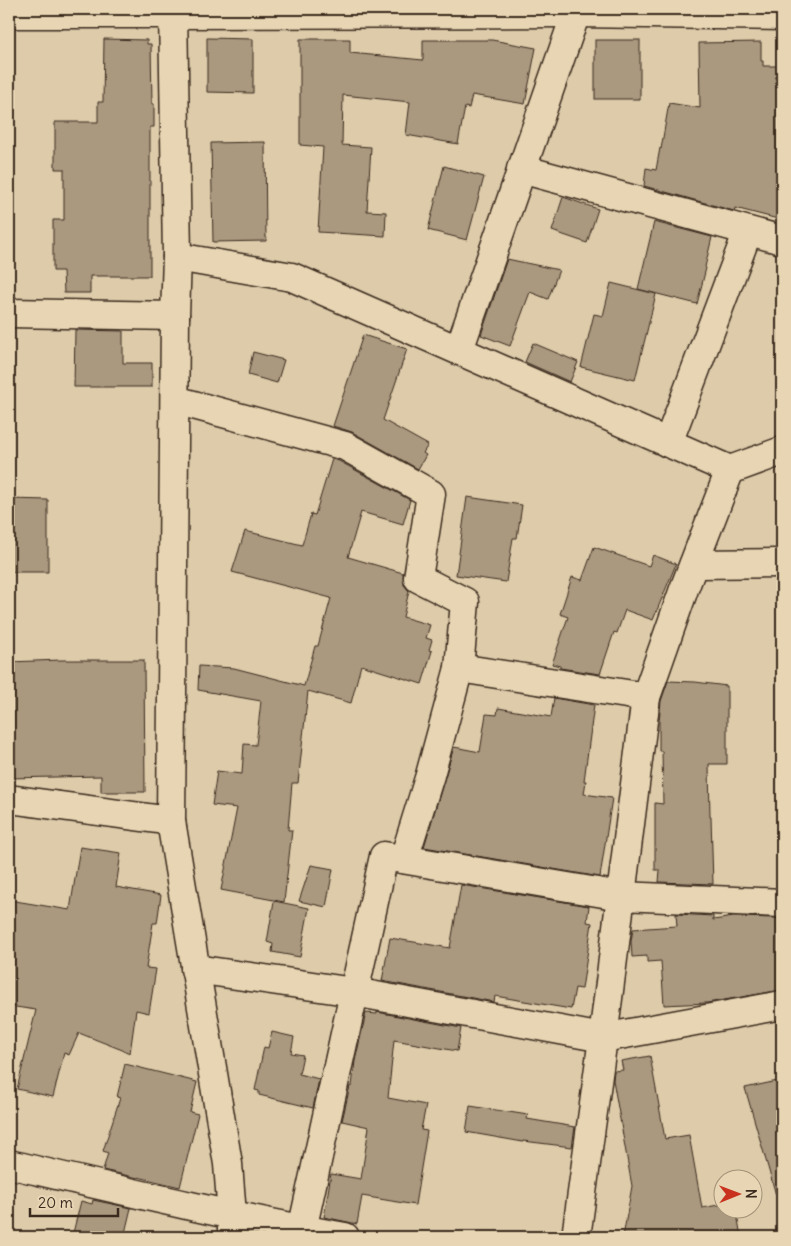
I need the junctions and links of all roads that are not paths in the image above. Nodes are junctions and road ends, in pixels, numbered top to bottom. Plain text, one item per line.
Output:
1 (173, 12) edge
2 (576, 13) junction
3 (9, 14) edge
4 (782, 16) edge
5 (521, 169) junction
6 (748, 231) junction
7 (782, 240) edge
8 (177, 257) junction
9 (9, 312) edge
10 (175, 316) junction
11 (459, 350) junction
12 (175, 400) junction
13 (668, 443) junction
14 (782, 451) edge
15 (730, 470) junction
16 (782, 563) edge
17 (694, 564) junction
18 (460, 668) junction
19 (646, 697) junction
20 (9, 799) edge
21 (171, 821) junction
22 (404, 859) junction
23 (621, 896) junction
24 (782, 903) edge
25 (196, 970) junction
26 (354, 992) junction
27 (782, 1004) edge
28 (603, 1038) junction
29 (9, 1164) edge
30 (232, 1226) edge
31 (302, 1230) junction
32 (345, 1237) edge
33 (576, 1237) edge

1 - 2 street
1 - 3 street
1 - 8 street
2 - 4 street
2 - 5 street
5 - 6 street
5 - 11 street
6 - 7 street
6 - 13 street
8 - 10 street
8 - 11 street
9 - 10 street
10 - 12 street
11 - 13 street
12 - 18 street
12 - 21 street
13 - 15 street
14 - 15 street
15 - 17 street
16 - 17 street
17 - 19 street
18 - 19 street
18 - 22 street
19 - 23 street
20 - 21 street
21 - 25 street
22 - 23 street
22 - 26 street
23 - 24 street
23 - 28 street
25 - 26 street
25 - 30 street
26 - 28 street
26 - 31 street
27 - 28 street
28 - 33 street
29 - 30 street
30 - 31 street
31 - 32 street

